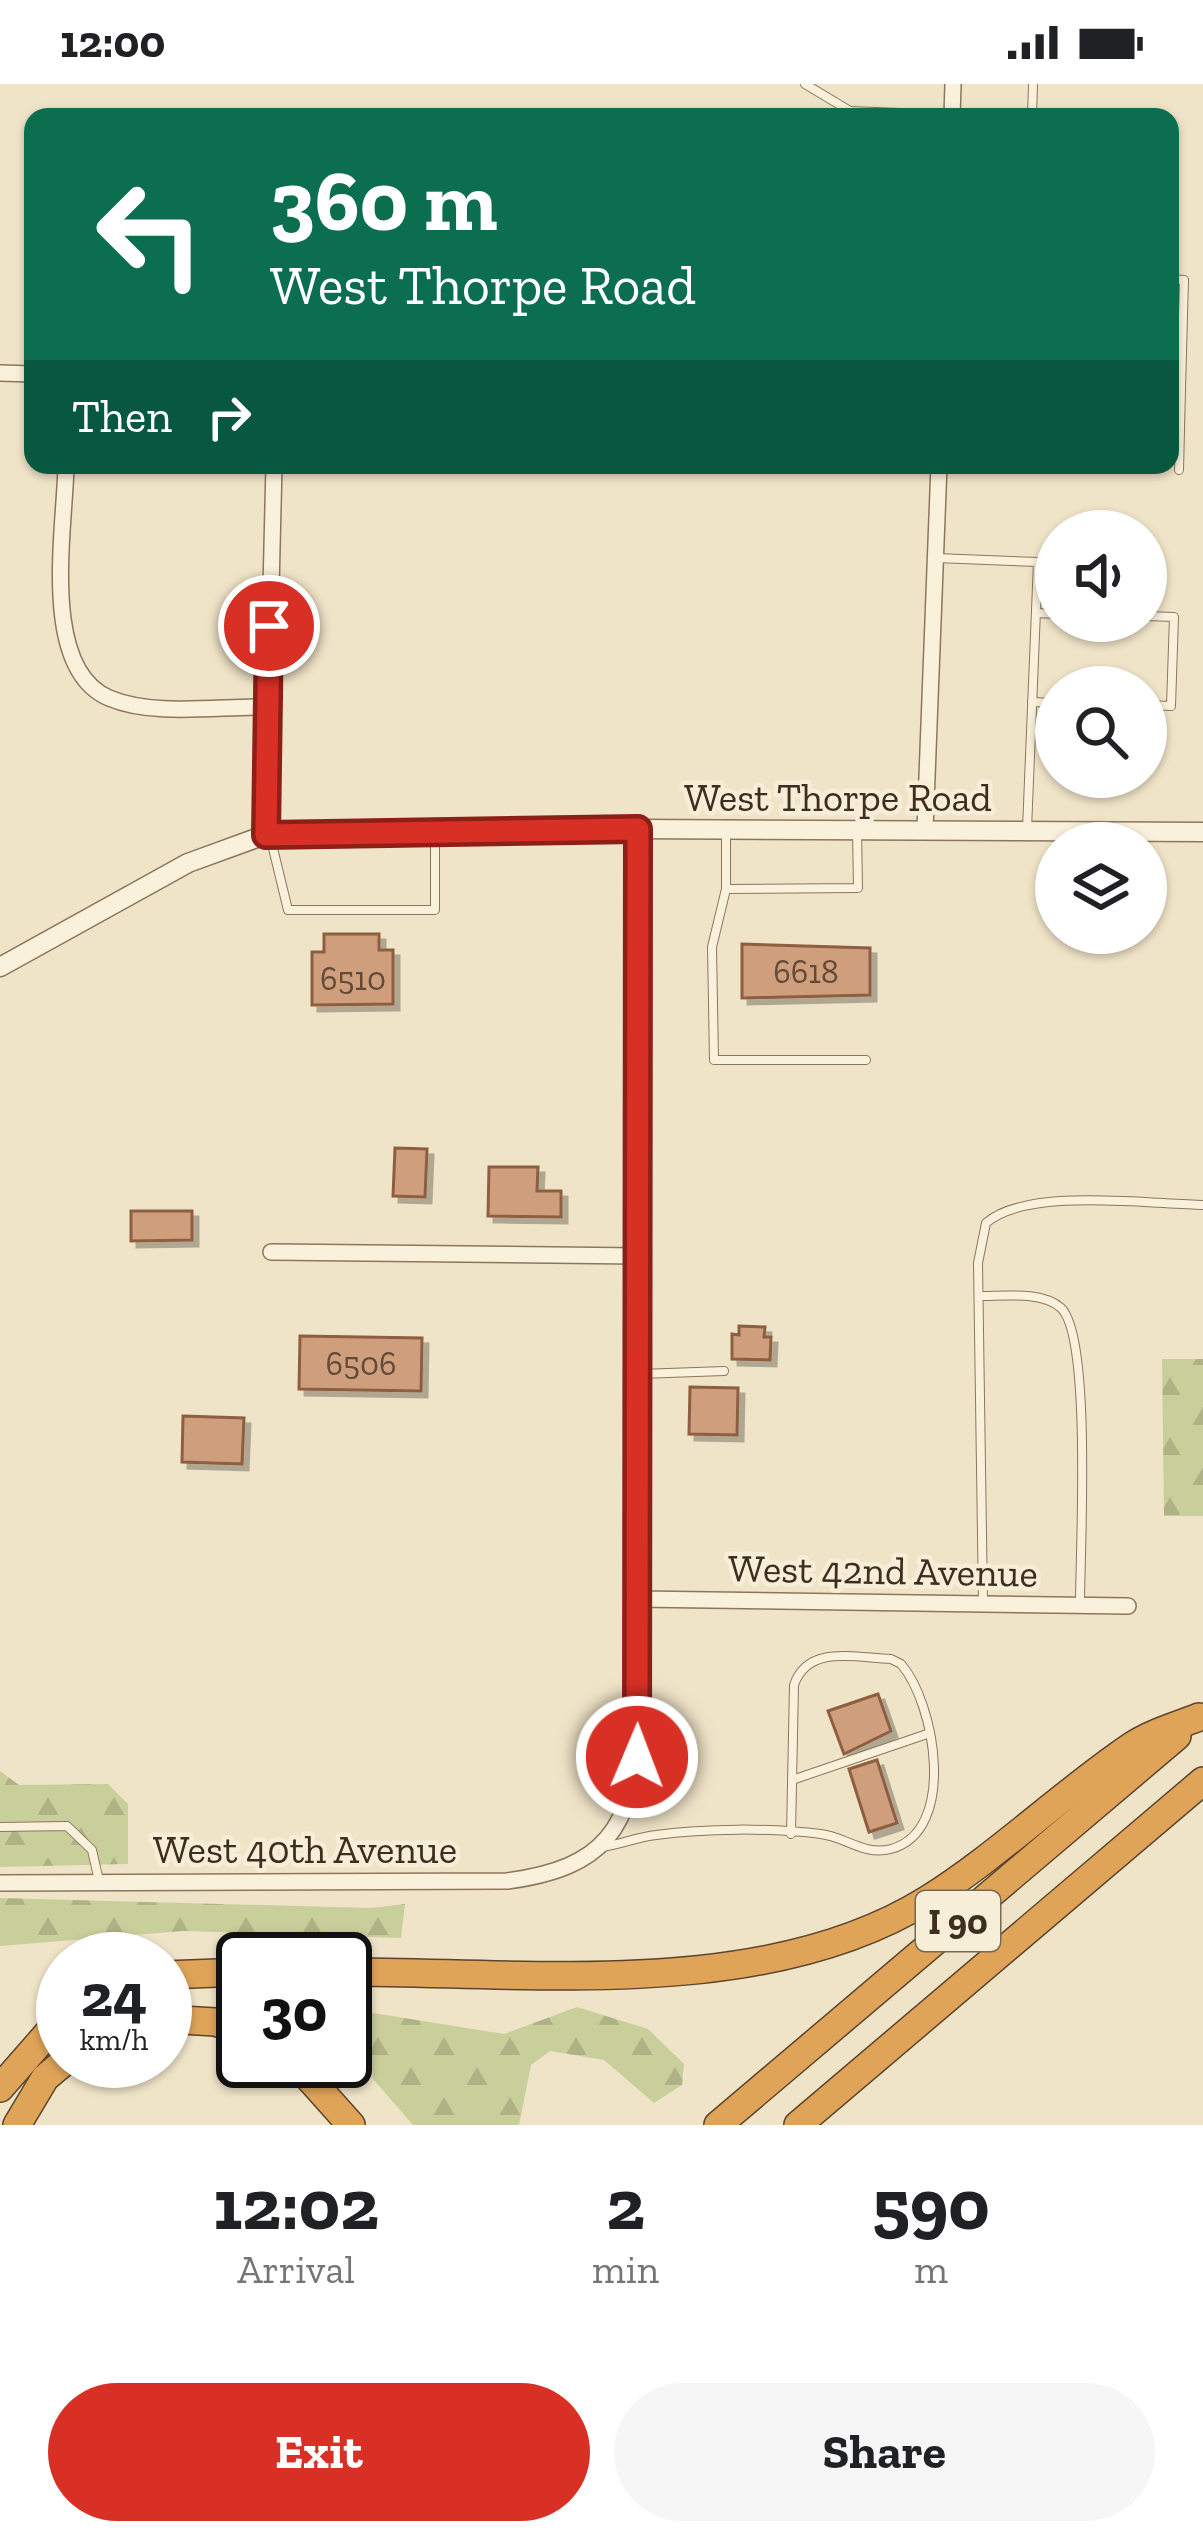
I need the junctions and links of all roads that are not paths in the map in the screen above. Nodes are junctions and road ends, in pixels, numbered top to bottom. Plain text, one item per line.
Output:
1 (805, 84) edge
2 (845, 108) edge
3 (1179, 280) edge
4 (1179, 339) edge
5 (66, 474) edge
6 (274, 474) edge
7 (939, 474) edge
8 (935, 558) junction
9 (1035, 562) edge
10 (1167, 617) edge
11 (1035, 642) edge
12 (1033, 702) joint
13 (1167, 706) edge
14 (267, 707) junction
15 (638, 829) junction
16 (726, 829) junction
17 (857, 829) junction
18 (925, 829) junction
19 (435, 830) junction
20 (1027, 830) junction
21 (1203, 832) edge
22 (268, 835) junction
23 (726, 889) junction
24 (0, 967) edge
25 (866, 1060) dead end
26 (1203, 1205) edge
27 (271, 1252) dead end
28 (639, 1256) junction
29 (980, 1297) junction
30 (724, 1371) dead end
31 (638, 1374) junction
32 (638, 1600) junction
33 (983, 1604) junction
34 (1080, 1605) junction
35 (1128, 1606) dead end
36 (1201, 1715) edge
37 (931, 1733) junction
38 (792, 1780) junction
39 (1203, 1780) edge
40 (0, 1827) edge
41 (791, 1834) junction
42 (602, 1847) junction
43 (99, 1882) junction
44 (0, 1883) edge
45 (372, 1972) edge
46 (36, 2047) edge
47 (0, 2088) edge
48 (39, 2088) edge
49 (318, 2088) edge
50 (801, 2123) edge
51 (17, 2125) edge
52 (351, 2125) edge
53 (718, 2125) edge

1 - 2 lane
3 - 4 lane
5 - 14 street
6 - 14 street
7 - 8 street
8 - 9 lane
8 - 18 street
10 - 13 lane
11 - 12 lane
12 - 20 lane
14 - 22 street
15 - 16 street, West Thorpe Road
15 - 19 street, West Thorpe Road
15 - 28 street
16 - 17 street, West Thorpe Road
16 - 23 lane
17 - 18 street, West Thorpe Road
17 - 23 lane
18 - 20 street, West Thorpe Road
19 - 22 street, West Thorpe Road
19 - 22 lane
20 - 21 street, West Thorpe Road
22 - 24 street, West Thorpe Road
23 - 25 lane
26 - 29 lane
27 - 28 street
28 - 31 street
29 - 33 lane
29 - 34 lane
30 - 31 lane
31 - 32 street
32 - 33 street, West 42nd Avenue
32 - 42 street
33 - 34 street, West 42nd Avenue
34 - 35 street, West 42nd Avenue
36 - 45 highway
36 - 53 highway, I 90
37 - 38 lane
37 - 38 lane
37 - 41 lane
38 - 41 lane
39 - 50 highway, I 90
40 - 43 lane
41 - 42 lane
42 - 43 street, West 40th Avenue
43 - 44 street, West 40th Avenue
46 - 47 highway
48 - 51 highway
49 - 52 highway

